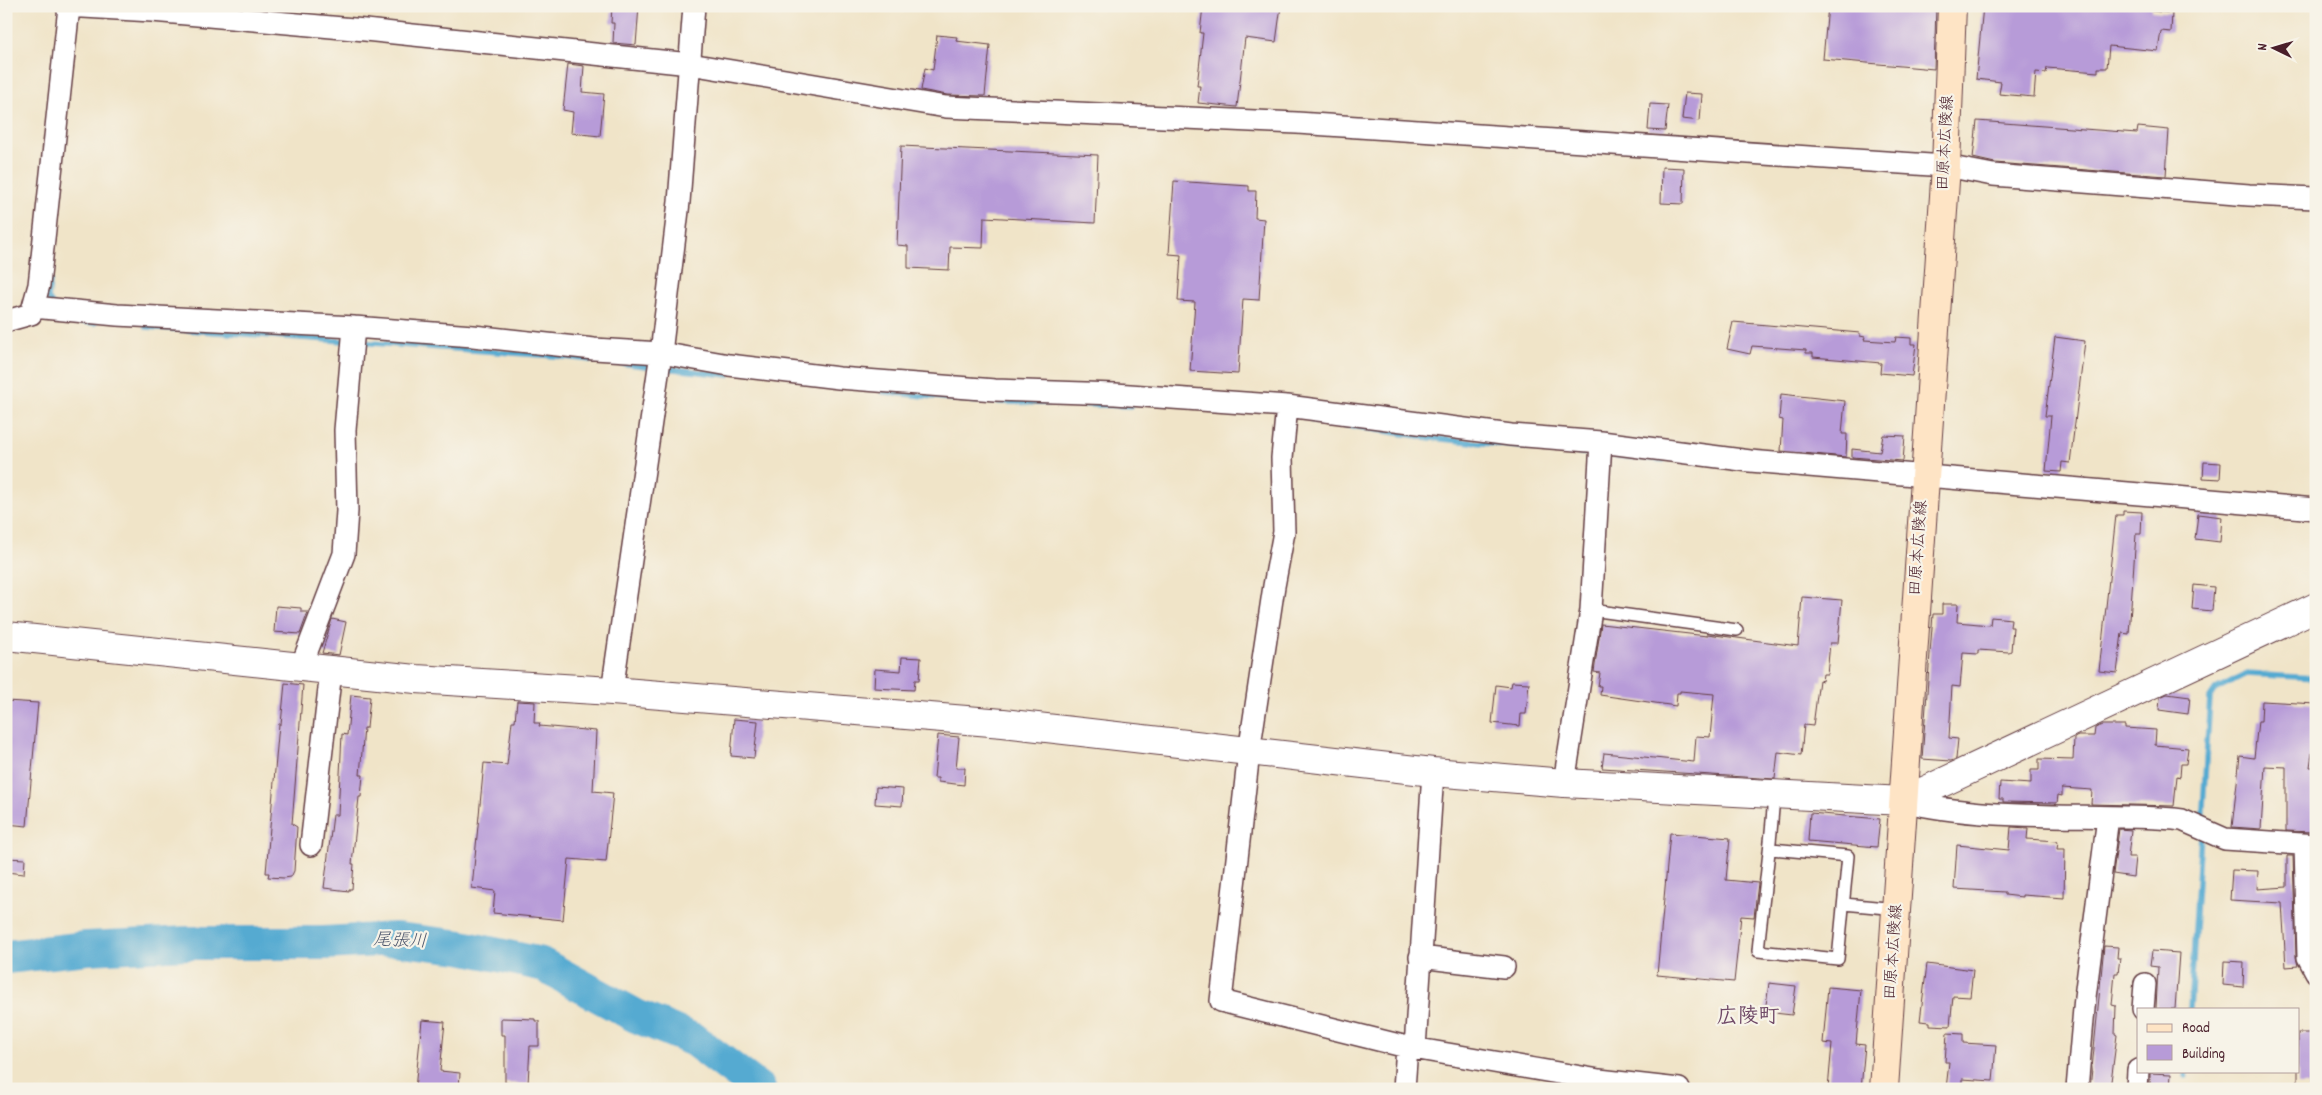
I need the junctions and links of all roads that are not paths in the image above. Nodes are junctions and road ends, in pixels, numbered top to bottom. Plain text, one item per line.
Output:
1 (694, 6) edge
2 (1952, 6) edge
3 (73, 7) edge
4 (690, 64) junction
5 (1946, 166) junction
6 (2316, 198) edge
7 (33, 307) junction
8 (6, 321) edge
9 (354, 327) junction
10 (660, 354) junction
11 (1286, 415) junction
12 (1600, 451) junction
13 (1924, 476) junction
14 (2316, 509) edge
15 (2316, 607) edge
16 (1591, 610) junction
17 (1737, 630) dead end
18 (6, 636) edge
19 (301, 667) junction
20 (331, 671) junction
21 (612, 690) junction
22 (1249, 752) junction
23 (1433, 772) junction
24 (1564, 783) junction
25 (1774, 794) junction
26 (1903, 801) junction
27 (2108, 817) junction
28 (312, 845) dead end
29 (2310, 845) edge
30 (1771, 849) junction
31 (1844, 904) junction
32 (1897, 909) junction
33 (1420, 957) junction
34 (1504, 967) dead end
35 (2316, 972) edge
36 (2145, 984) dead end
37 (2143, 1008) edge
38 (1411, 1047) junction
39 (2138, 1072) edge
40 (1404, 1089) edge
41 (1679, 1089) edge
42 (1884, 1089) edge
43 (2077, 1089) edge
44 (2137, 1089) edge

1 - 4 street
2 - 5 main road, 田原本広陵線
3 - 4 street
3 - 7 street
4 - 5 street
4 - 10 street
5 - 6 street
5 - 13 main road, 田原本広陵線
7 - 8 street
7 - 9 street
9 - 10 street
9 - 19 street
10 - 11 street
10 - 21 street
11 - 12 street
11 - 22 street
12 - 13 street
12 - 16 street
13 - 14 street
13 - 26 main road, 田原本広陵線
15 - 26 street
16 - 17 lane
16 - 24 street
18 - 19 street
19 - 20 street
20 - 21 street
20 - 28 street
21 - 22 street
22 - 23 street
22 - 38 street
23 - 24 street
23 - 33 street
24 - 25 street
25 - 26 street
25 - 30 lane
26 - 27 street
26 - 32 main road, 田原本広陵線
27 - 29 street
27 - 43 street
29 - 35 street
30 - 31 lane
30 - 31 lane
31 - 32 lane
32 - 42 main road, 田原本広陵線
33 - 34 street
33 - 38 street
36 - 37 street
38 - 40 street
38 - 41 street
39 - 44 street

